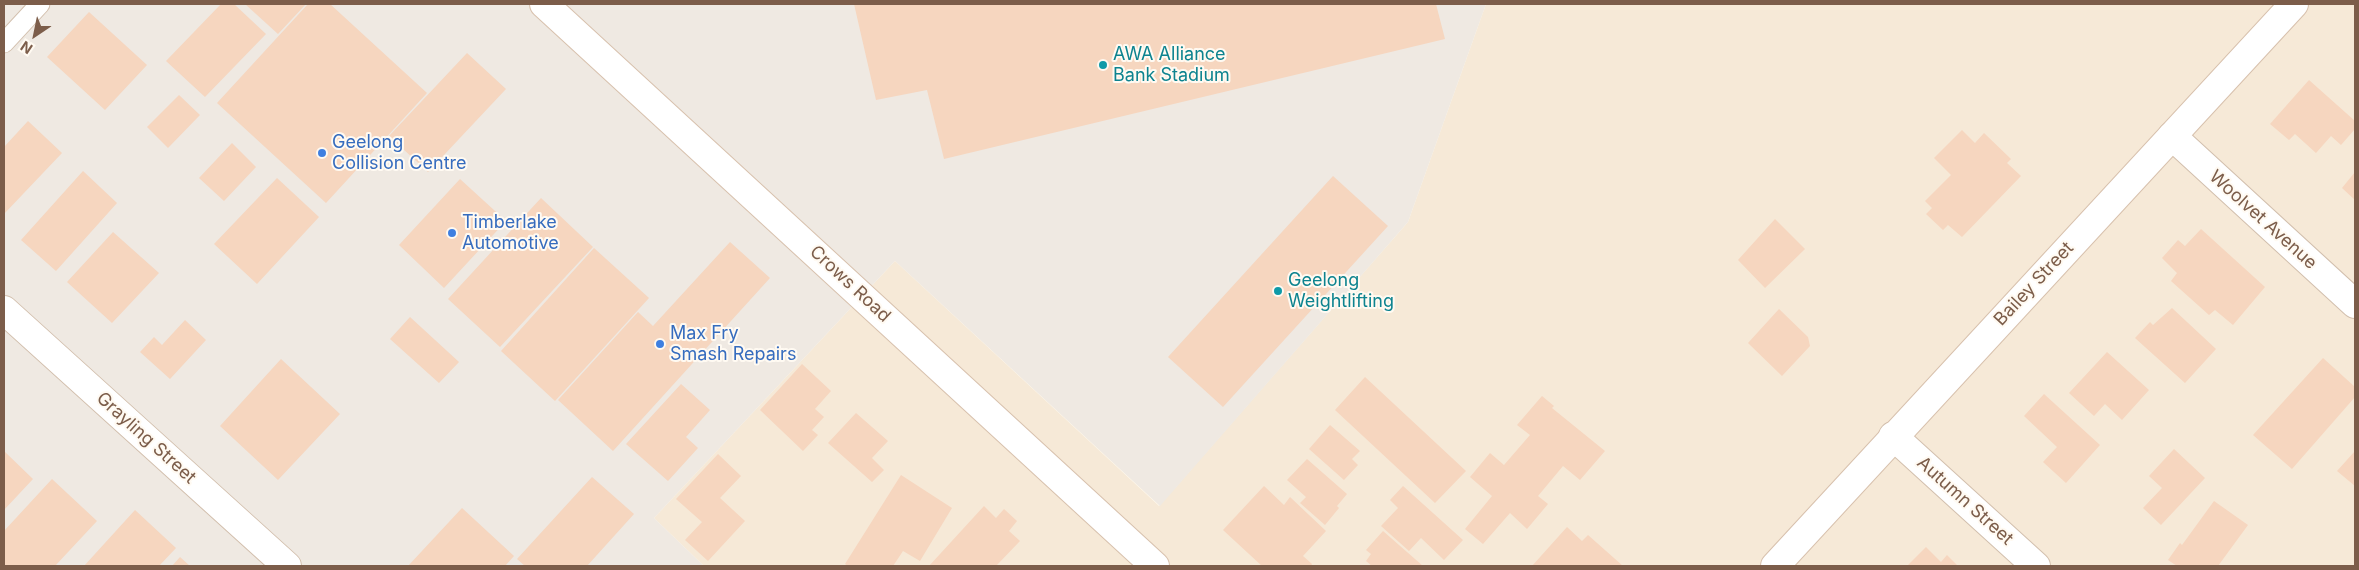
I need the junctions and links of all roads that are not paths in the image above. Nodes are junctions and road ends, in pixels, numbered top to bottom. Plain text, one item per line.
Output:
1 (40, 4) edge
2 (544, 4) edge
3 (2294, 4) edge
4 (4, 43) edge
5 (2172, 136) junction
6 (2355, 304) edge
7 (4, 310) edge
8 (1893, 436) junction
9 (287, 566) edge
10 (1155, 566) edge
11 (1775, 566) edge
12 (2036, 566) edge

1 - 4 lane
2 - 10 street, Crows Road
3 - 5 street, Bailey Street
5 - 6 street, Woolvet Avenue
5 - 8 street, Bailey Street
7 - 9 street, Grayling Street
8 - 11 street, Bailey Street
8 - 12 street, Autumn Street

